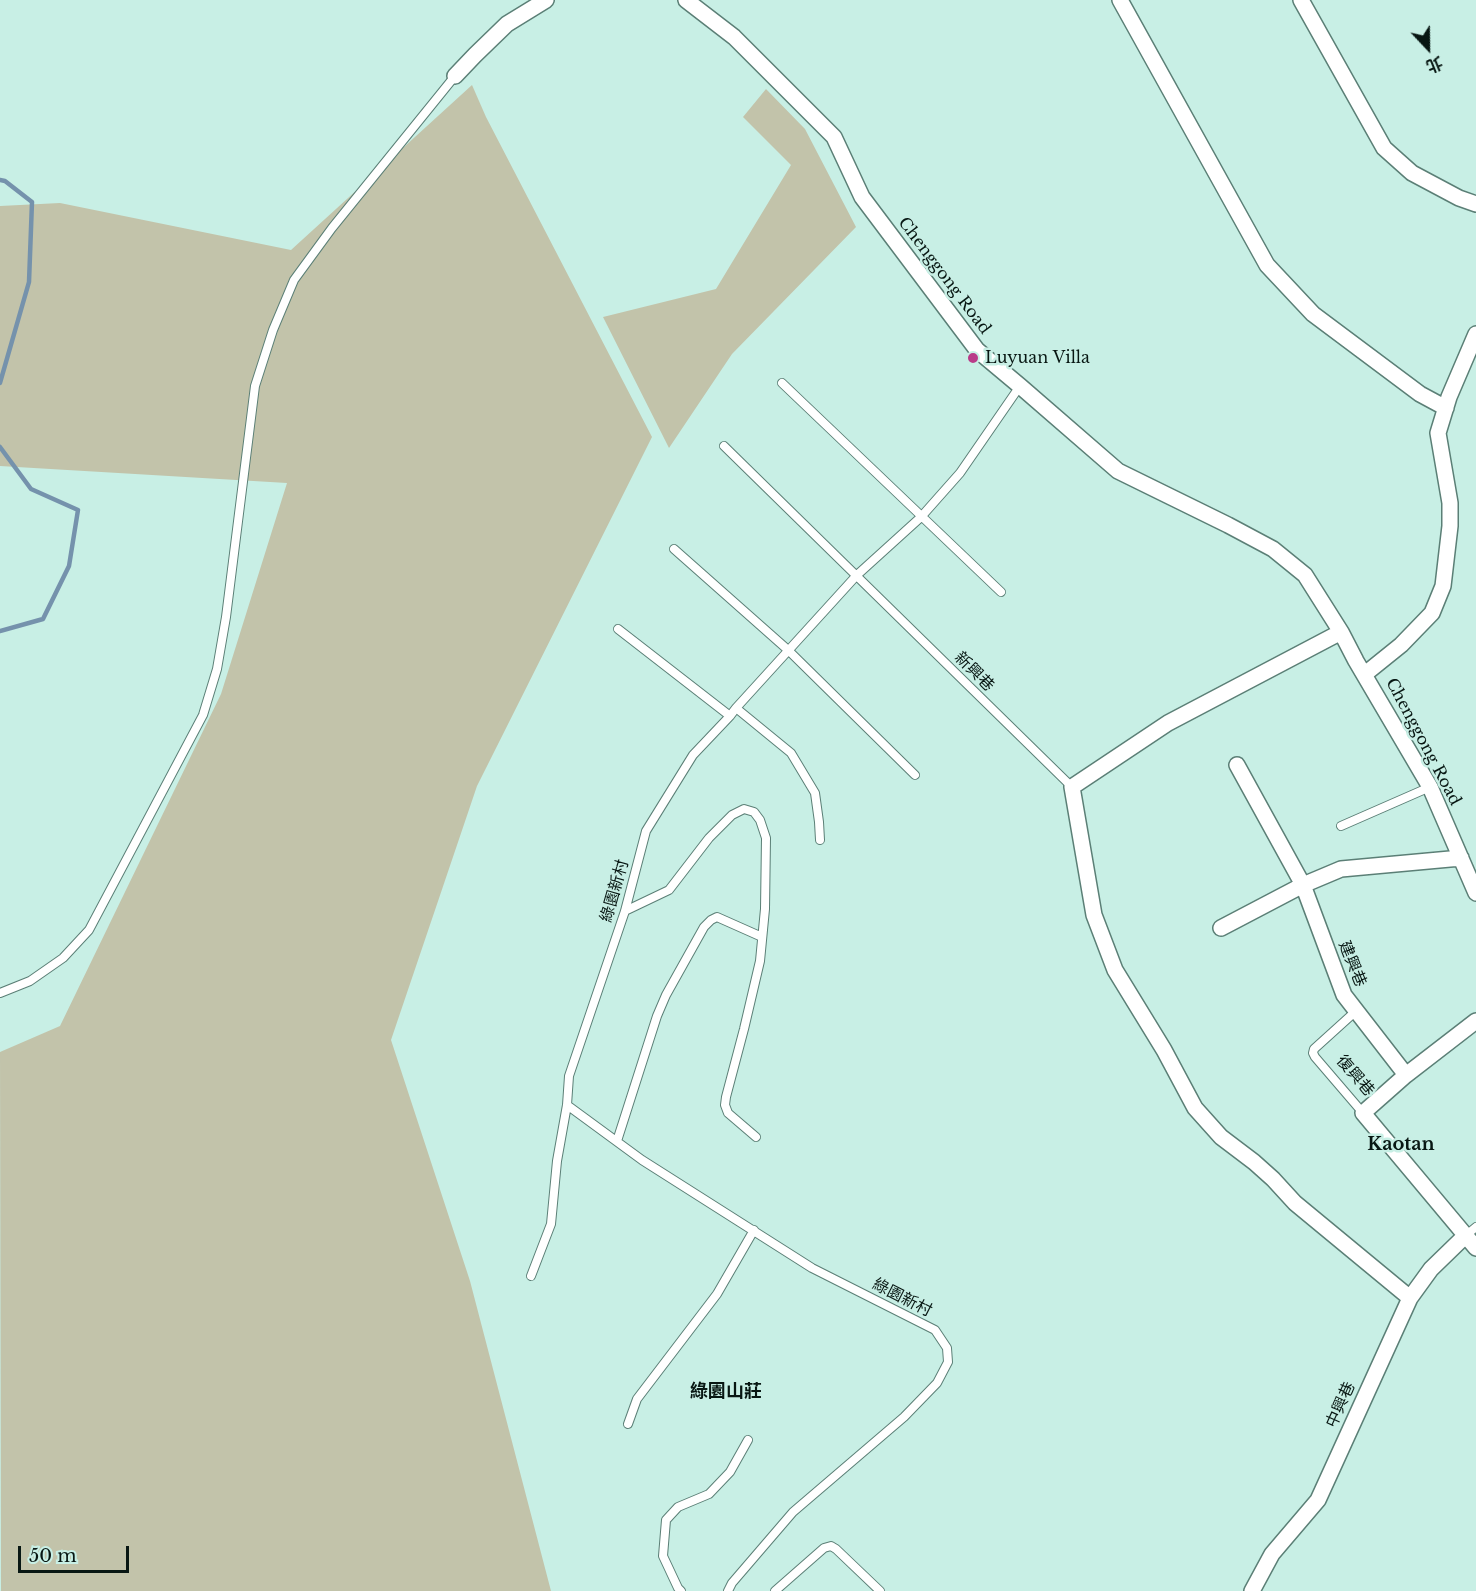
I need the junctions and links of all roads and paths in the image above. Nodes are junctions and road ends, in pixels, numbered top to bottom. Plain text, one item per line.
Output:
1 (546, 0) edge
2 (686, 0) edge
3 (1120, 0) edge
4 (1301, 0) edge
5 (456, 76) joint
6 (1476, 204) edge
7 (1476, 334) edge
8 (783, 383) dead end
9 (1020, 386) junction
10 (1446, 408) junction
11 (724, 446) dead end
12 (921, 517) junction
13 (674, 549) dead end
14 (856, 575) junction
15 (1001, 592) dead end
16 (618, 629) dead end
17 (1341, 632) junction
18 (788, 650) junction
19 (1365, 674) junction
20 (736, 708) junction
21 (730, 716) junction
22 (1237, 765) dead end
23 (915, 775) dead end
24 (1430, 787) junction
25 (1072, 788) junction
26 (1341, 826) dead end
27 (820, 840) dead end
28 (1461, 858) junction
29 (1303, 885) junction
30 (1476, 893) edge
31 (625, 911) junction
32 (1221, 928) dead end
33 (762, 937) junction
34 (0, 993) edge
35 (1356, 1011) junction
36 (1476, 1021) edge
37 (1406, 1075) junction
38 (567, 1105) junction
39 (1363, 1113) junction
40 (756, 1137) dead end
41 (617, 1141) junction
42 (754, 1230) junction
43 (1470, 1231) edge
44 (1476, 1248) edge
45 (531, 1276) dead end
46 (1410, 1298) junction
47 (628, 1424) dead end
48 (748, 1440) dead end
49 (681, 1591) edge
50 (728, 1591) edge
51 (775, 1591) edge
52 (880, 1591) edge
53 (1252, 1591) edge

1 - 5 street
2 - 9 street, Chenggong Road
3 - 10 street
4 - 6 street
5 - 34 lane
7 - 10 street, Chenggong Road
8 - 12 lane
9 - 12 lane
9 - 17 street, Chenggong Road
10 - 19 street, Chenggong Road
11 - 14 lane, 新興巷
12 - 14 lane
12 - 15 lane
13 - 18 lane
14 - 18 lane
14 - 25 lane, 新興巷
16 - 21 lane
17 - 19 street, Chenggong Road
17 - 25 street
18 - 20 lane, 綠園新村
18 - 23 lane
19 - 24 street, Chenggong Road
20 - 21 lane, 綠園新村
20 - 27 lane
21 - 31 lane, 綠園新村
22 - 29 street, 建興巷
24 - 26 lane
24 - 28 street, Chenggong Road
25 - 46 street
28 - 29 street
28 - 30 street, Chenggong Road
29 - 32 street
29 - 35 street, 建興巷
31 - 33 lane
31 - 38 lane, 綠園新村
33 - 40 lane
33 - 41 lane
35 - 37 street, 建興巷
35 - 39 lane, 復興巷
36 - 37 street, 復興巷
37 - 39 street, 復興巷
38 - 41 lane, 綠園新村
38 - 45 lane, 綠園新村
39 - 43 street
41 - 42 lane, 綠園新村
42 - 47 lane
42 - 50 lane, 綠園新村
43 - 44 street
43 - 46 street, 中興巷
46 - 53 street, 中興巷
48 - 49 lane
51 - 52 lane

